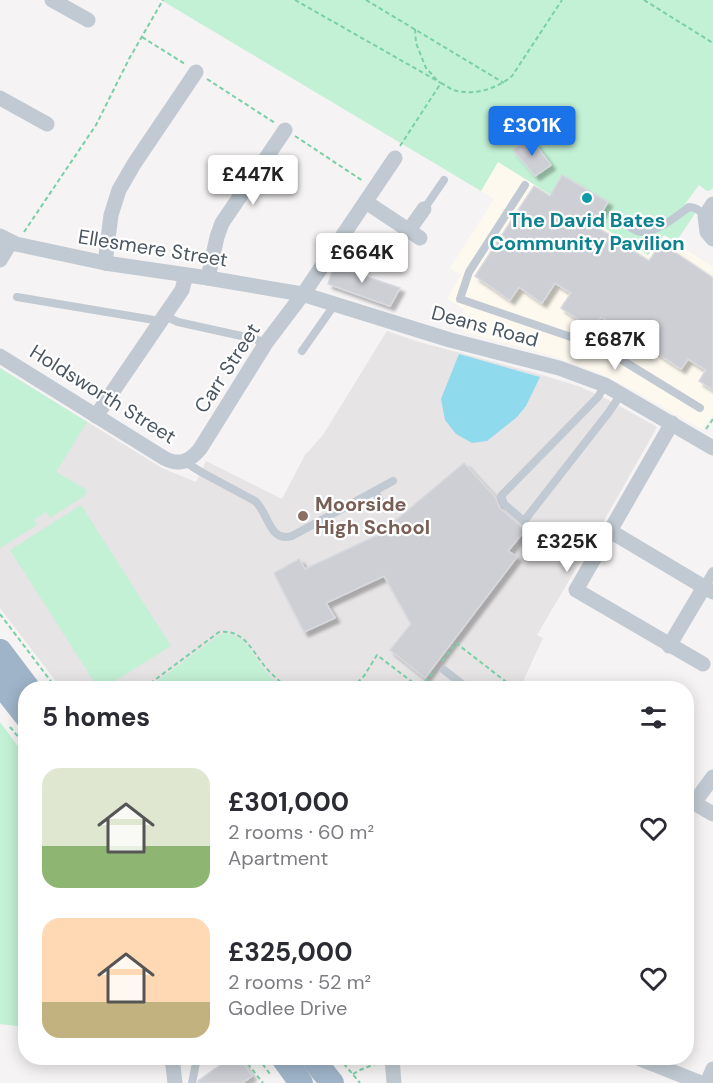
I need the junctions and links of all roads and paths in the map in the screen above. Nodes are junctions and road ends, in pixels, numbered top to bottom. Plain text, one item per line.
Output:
1 (52, 0) edge
2 (163, 0) edge
3 (295, 0) edge
4 (366, 0) edge
5 (562, 0) edge
6 (644, 0) edge
7 (88, 20) dead end
8 (415, 29) junction
9 (142, 37) junction
10 (713, 42) edge
11 (196, 72) junction
12 (441, 83) junction
13 (504, 83) junction
14 (0, 99) edge
15 (47, 124) dead end
16 (285, 130) junction
17 (395, 158) joint
18 (444, 180) dead end
19 (525, 185) dead end
20 (370, 195) junction
21 (424, 208) joint
22 (709, 210) edge
23 (623, 223) dead end
24 (713, 239) edge
25 (9, 241) edge
26 (0, 260) edge
27 (105, 263) junction
28 (186, 275) junction
29 (208, 278) junction
30 (309, 296) junction
31 (17, 297) dead end
32 (335, 304) junction
33 (163, 319) junction
34 (266, 343) junction
35 (302, 351) dead end
36 (0, 356) edge
37 (599, 383) junction
38 (621, 394) junction
39 (700, 408) dead end
40 (96, 416) junction
41 (672, 423) junction
42 (713, 448) edge
43 (185, 462) junction
44 (393, 481) dead end
45 (375, 491) junction
46 (384, 508) dead end
47 (610, 531) junction
48 (713, 572) edge
49 (709, 589) edge
50 (0, 615) edge
51 (669, 646) junction
52 (0, 651) edge
53 (703, 664) dead end
54 (443, 665) joint
55 (434, 670) dead end
56 (23, 681) edge
57 (51, 681) edge
58 (153, 681) edge
59 (280, 681) edge
60 (359, 681) edge
61 (411, 681) edge
62 (425, 681) edge
63 (460, 681) edge
64 (505, 681) edge
65 (0, 683) edge
66 (16, 719) edge
67 (713, 777) edge
68 (694, 798) edge
69 (694, 803) edge
70 (713, 814) edge
71 (173, 1065) edge
72 (195, 1065) edge
73 (248, 1065) edge
74 (322, 1065) edge
75 (370, 1065) edge
76 (393, 1065) edge
77 (656, 1065) edge
78 (277, 1066) edge
79 (713, 1069) edge
80 (342, 1079) edge
81 (175, 1083) edge
82 (192, 1083) edge
83 (262, 1083) edge
84 (302, 1083) edge
85 (360, 1083) edge
86 (394, 1083) edge
87 (701, 1083) edge
88 (707, 1083) edge

1 - 7 street
2 - 9 path
3 - 12 path
4 - 8 path
5 - 13 path
6 - 10 path
8 - 12 path
8 - 13 path
9 - 11 path
9 - 25 path
11 - 16 path
11 - 27 street
12 - 13 path
12 - 17 path
14 - 15 street
16 - 20 path
16 - 29 street
17 - 20 street, Carr Street
18 - 21 lane
19 - 39 lane
20 - 21 street
20 - 30 street, Carr Street
22 - 23 lane
22 - 24 street
25 - 26 street
25 - 27 street, Ellesmere Street
27 - 28 street, Ellesmere Street
28 - 29 street, Ellesmere Street
28 - 33 street
29 - 30 street, Ellesmere Street
30 - 32 street, Deans Road
30 - 34 street, Carr Street
31 - 33 lane
32 - 35 lane
32 - 37 street, Deans Road
33 - 34 lane
33 - 40 street
34 - 43 street, Carr Street
36 - 40 street, Holdsworth Street
37 - 38 street, Deans Road
37 - 38 lane
38 - 41 street, Deans Road
40 - 43 street, Holdsworth Street
41 - 42 street, Deans Road
41 - 47 street
43 - 45 lane
44 - 45 lane
45 - 46 lane
47 - 49 street
47 - 51 street
48 - 49 street
49 - 51 street
50 - 57 path
51 - 53 street
52 - 56 highway
54 - 63 lane
54 - 64 path
55 - 62 path
58 - 59 path
60 - 61 path
65 - 66 highway
67 - 68 street
69 - 70 street
71 - 81 street
72 - 82 lane
73 - 83 path
74 - 80 highway
75 - 80 path
76 - 86 street
77 - 87 street
78 - 84 highway
79 - 88 street
80 - 85 path

